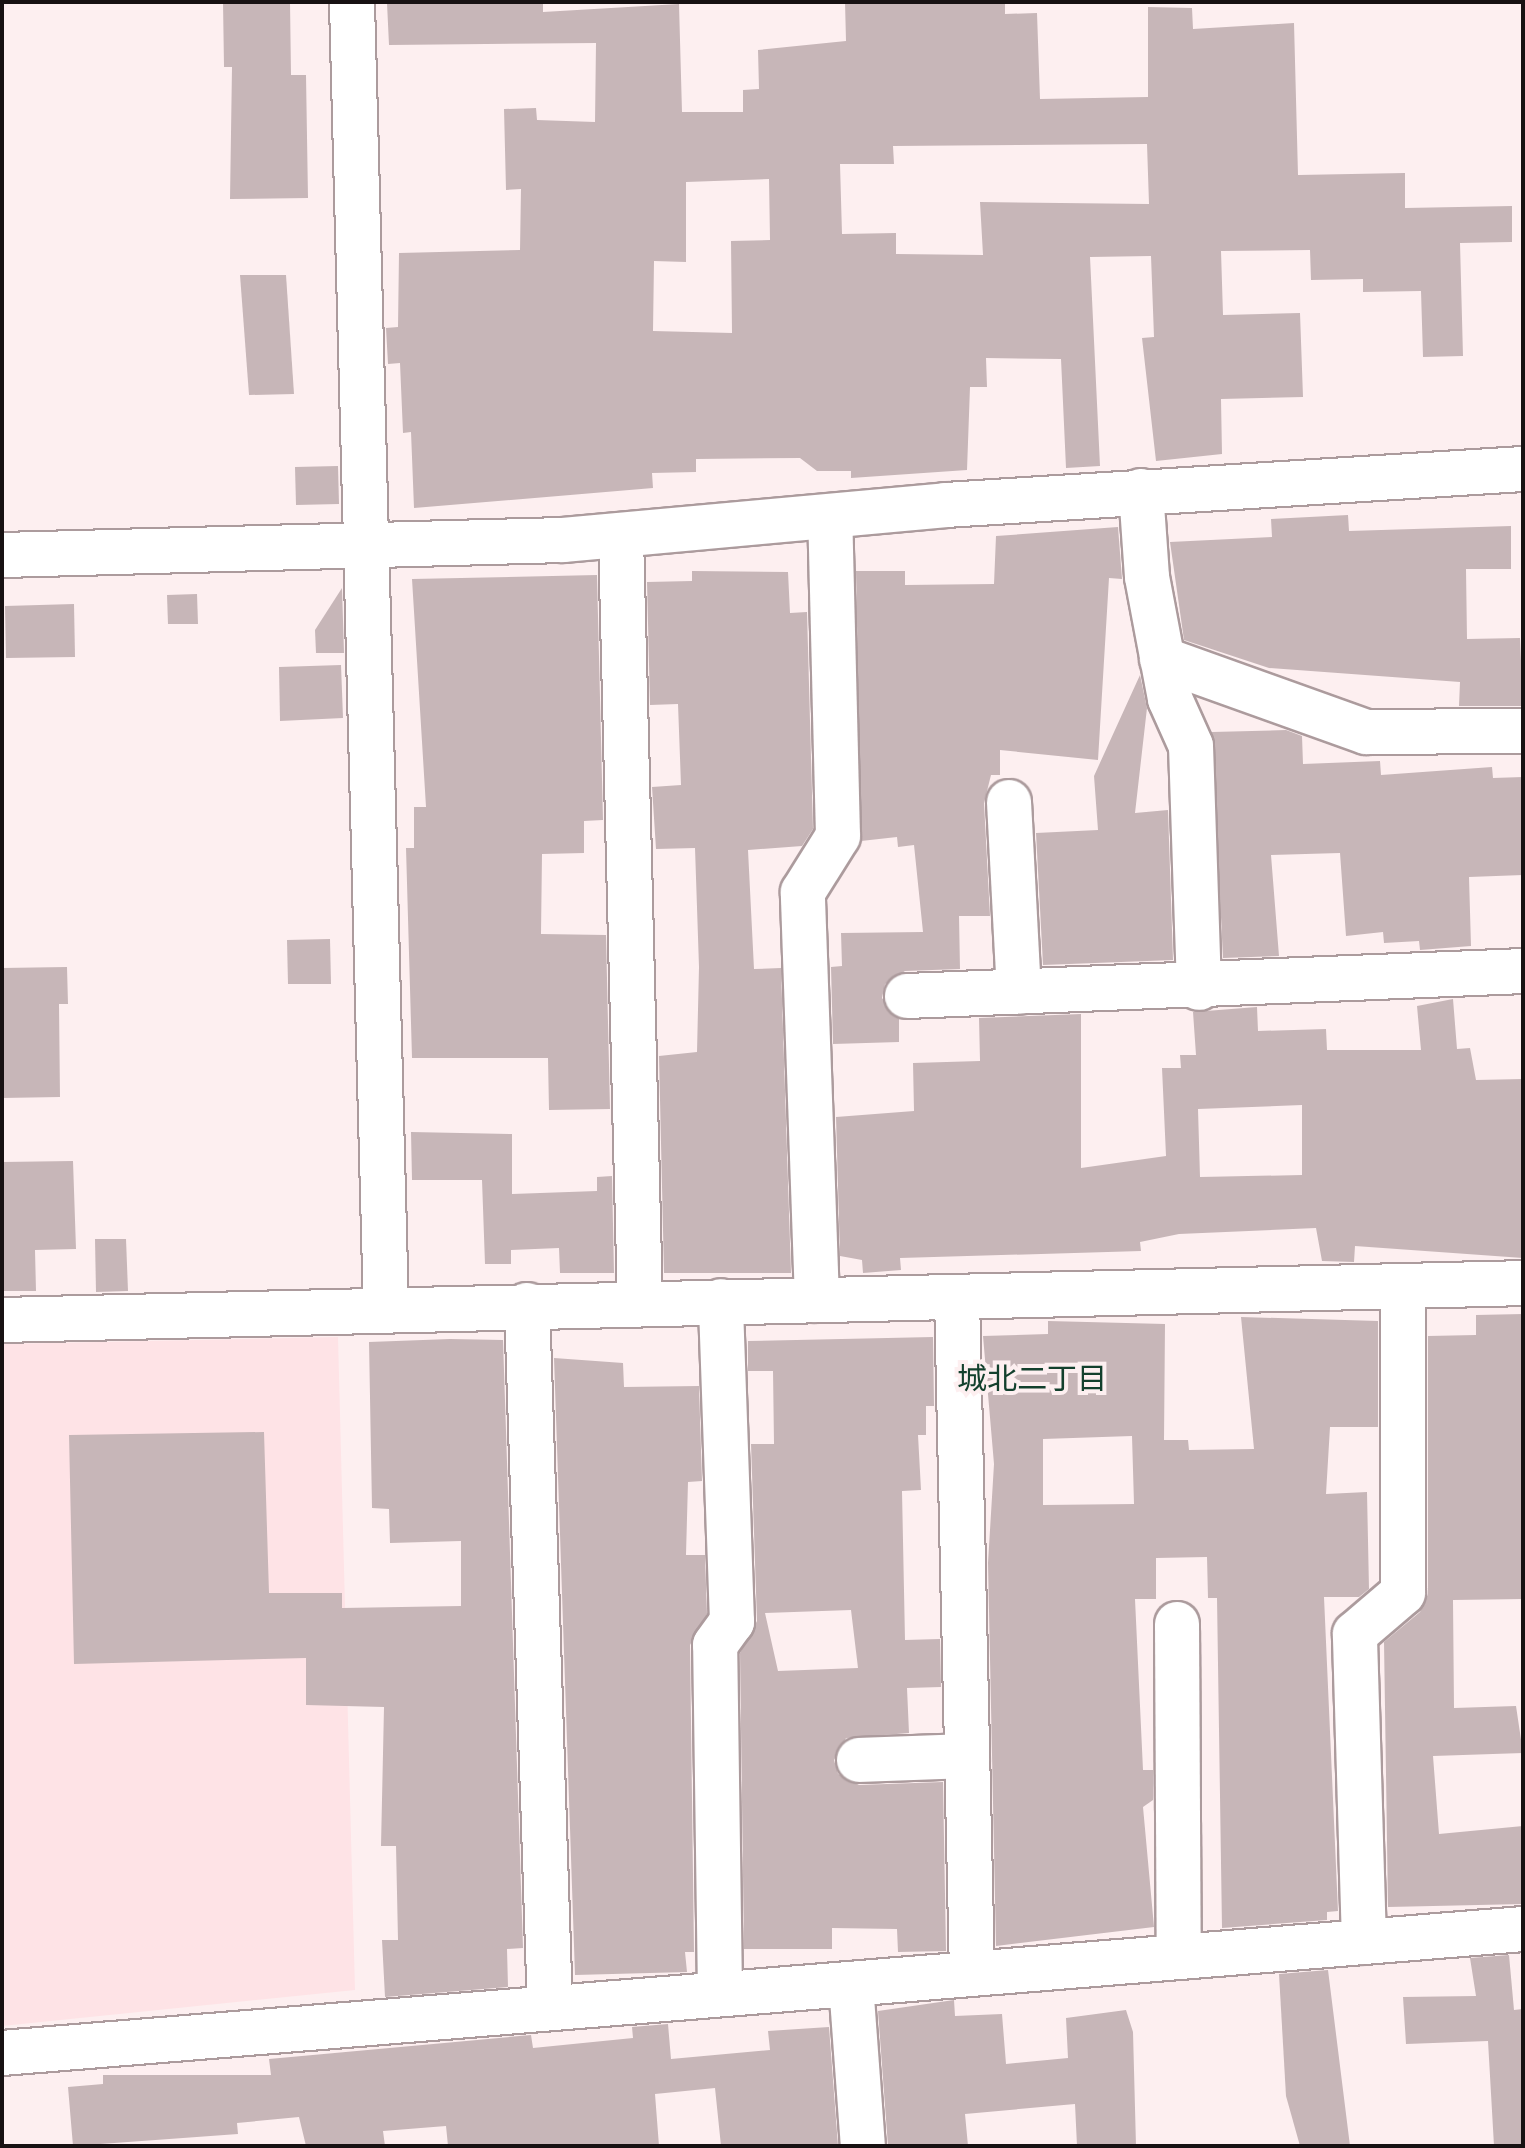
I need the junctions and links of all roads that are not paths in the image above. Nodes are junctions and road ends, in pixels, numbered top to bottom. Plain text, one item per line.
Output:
1 (352, 2) edge
2 (1523, 469) edge
3 (1141, 491) junction
4 (830, 517) junction
5 (621, 537) junction
6 (370, 545) junction
7 (2, 555) edge
8 (1162, 659) junction
9 (1523, 731) edge
10 (1009, 802) dead end
11 (1523, 971) edge
12 (1199, 988) junction
13 (1019, 992) junction
14 (907, 996) dead end
15 (1523, 1283) edge
16 (1403, 1290) junction
17 (957, 1297) junction
18 (817, 1300) junction
19 (721, 1301) junction
20 (640, 1303) junction
21 (527, 1305) junction
22 (386, 1307) junction
23 (2, 1320) edge
24 (1177, 1624) dead end
25 (967, 1756) junction
26 (859, 1760) dead end
27 (1523, 1929) edge
28 (1364, 1942) junction
29 (1179, 1957) junction
30 (972, 1974) junction
31 (851, 1984) junction
32 (720, 1993) junction
33 (550, 2008) junction
34 (2, 2053) edge
35 (863, 2146) edge

1 - 6 street
2 - 3 street
3 - 4 street
3 - 8 street
4 - 5 street
4 - 18 street
5 - 6 street
5 - 20 street
6 - 7 street
6 - 22 street
8 - 9 street
8 - 12 street
10 - 13 street
11 - 12 street
12 - 13 street
13 - 14 street
15 - 16 street
16 - 17 street
16 - 28 street
17 - 18 street
17 - 25 street
18 - 19 street
19 - 20 street
19 - 32 street
20 - 21 street
21 - 22 street
21 - 33 street
22 - 23 street
24 - 29 street
25 - 26 street
25 - 30 street
27 - 28 street
28 - 29 street
29 - 30 street
30 - 31 street
31 - 32 street
31 - 35 street
32 - 33 street
33 - 34 street

